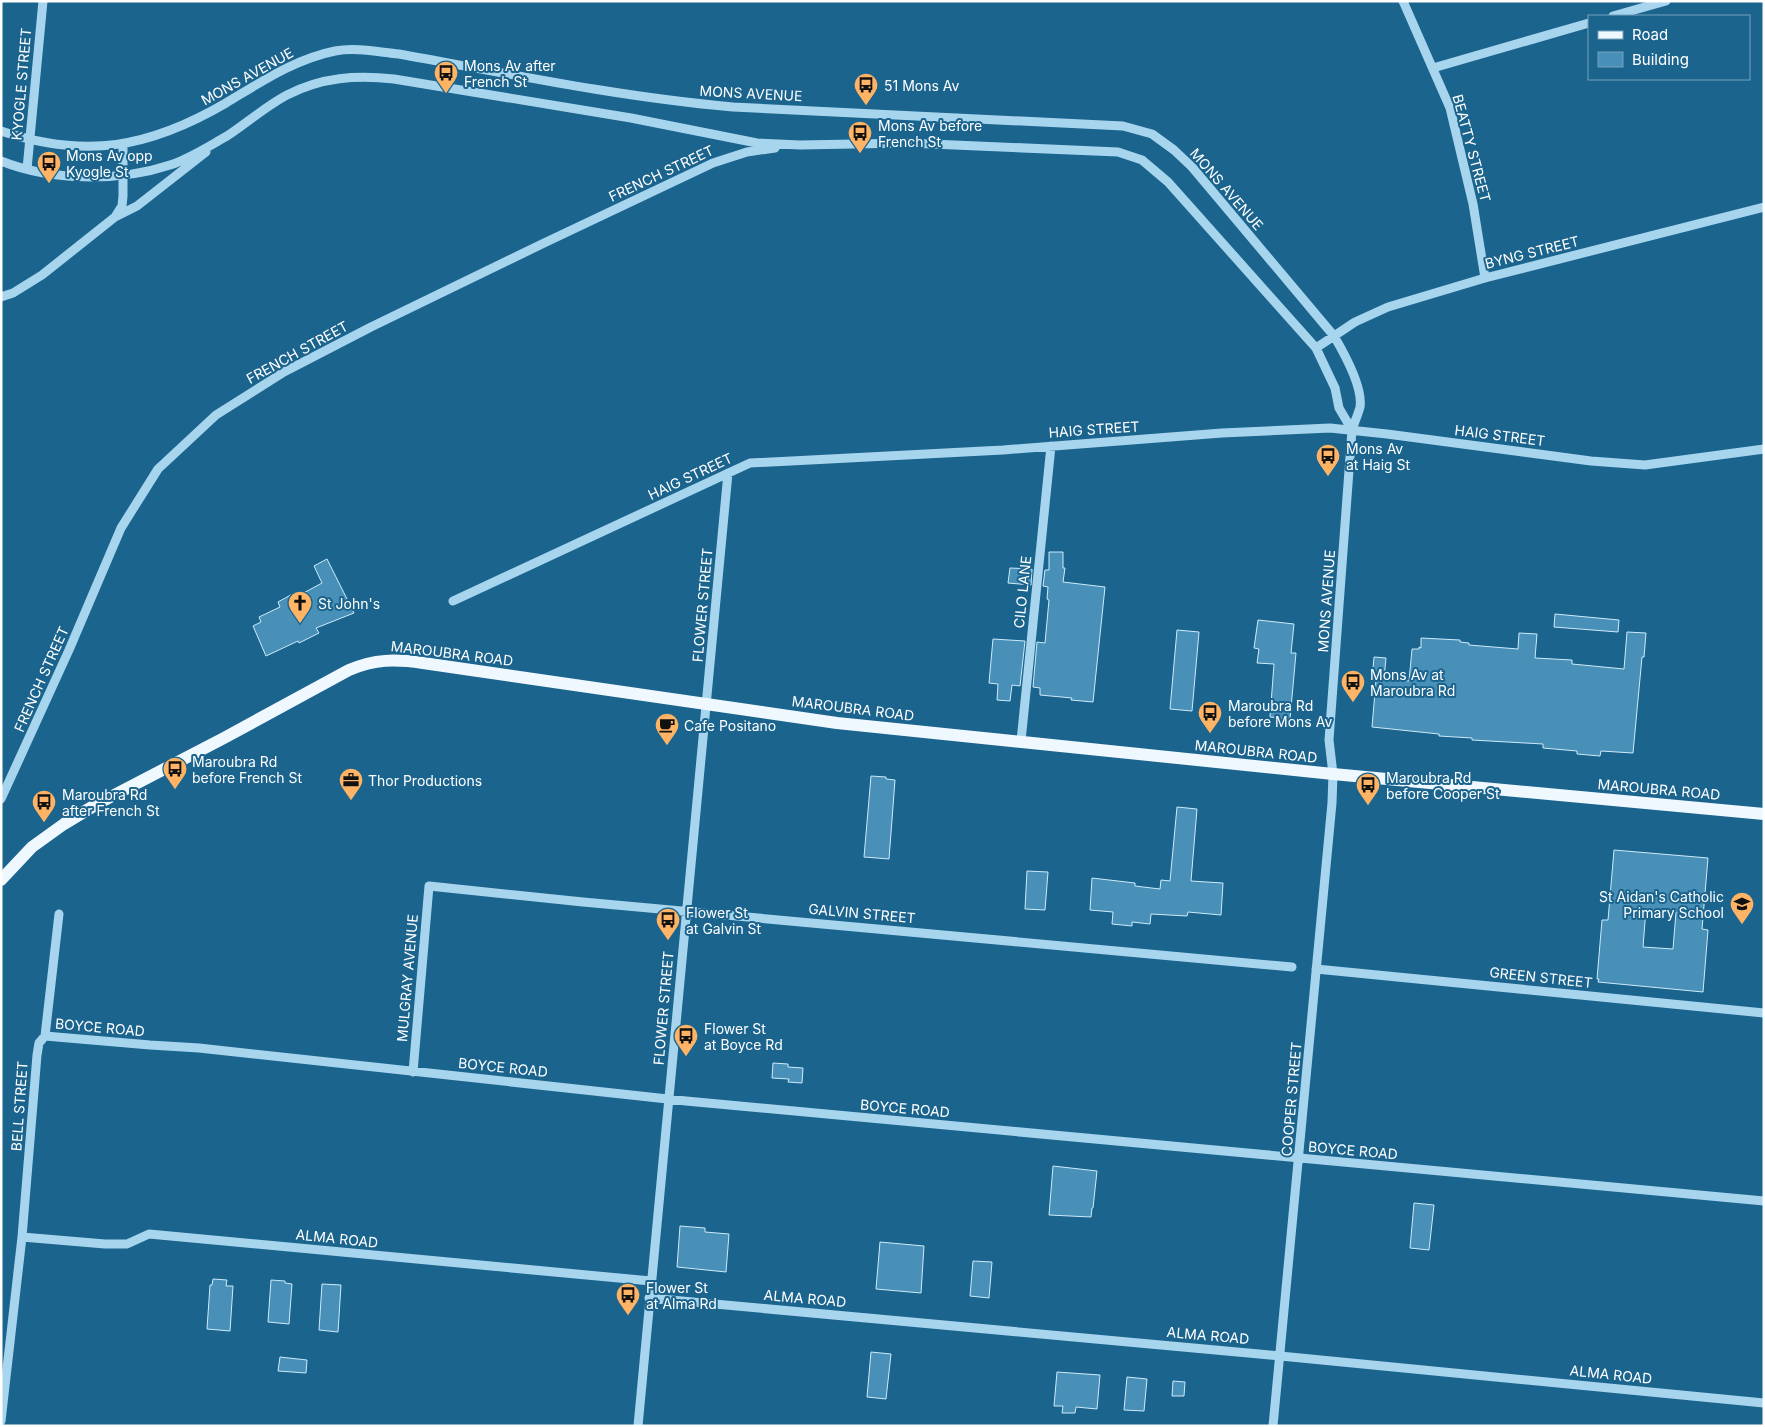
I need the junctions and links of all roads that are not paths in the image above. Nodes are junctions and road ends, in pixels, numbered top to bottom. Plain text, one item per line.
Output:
1 (42, 1) edge
2 (1403, 1) edge
3 (1666, 1) edge
4 (1617, 15) edge
5 (1588, 23) edge
6 (1433, 68) junction
7 (1, 131) edge
8 (228, 135) junction
9 (30, 140) junction
10 (123, 144) junction
11 (800, 145) junction
12 (1, 160) edge
13 (27, 169) junction
14 (123, 175) junction
15 (1764, 207) edge
16 (115, 217) junction
17 (1485, 278) junction
18 (1, 297) edge
19 (1334, 336) junction
20 (1316, 348) junction
21 (1352, 430) junction
22 (1051, 446) junction
23 (1764, 449) edge
24 (728, 474) junction
25 (453, 601) dead end
26 (706, 704) junction
27 (1021, 741) junction
28 (1333, 774) junction
29 (1, 799) edge
30 (1764, 814) edge
31 (1, 880) edge
32 (429, 886) joint
33 (686, 912) junction
34 (59, 914) dead end
35 (1292, 967) dead end
36 (1316, 969) junction
37 (1764, 1013) edge
38 (45, 1036) junction
39 (413, 1072) junction
40 (669, 1098) junction
41 (1299, 1159) junction
42 (1764, 1201) edge
43 (22, 1236) junction
44 (651, 1281) junction
45 (649, 1298) junction
46 (1280, 1356) junction
47 (1764, 1403) edge
48 (1, 1421) edge
49 (638, 1426) edge
50 (1273, 1426) edge

1 - 9 street, KYOGLE STREET
2 - 6 street, BEATTY STREET
3 - 4 street
5 - 6 street
6 - 17 street, BEATTY STREET
7 - 9 street, MONS AVENUE
8 - 11 street
8 - 14 street
8 - 16 street
9 - 10 street, MONS AVENUE
9 - 13 street, KYOGLE STREET
10 - 14 street
10 - 19 street, MONS AVENUE
11 - 20 street
11 - 29 street, FRENCH STREET
12 - 13 street
13 - 14 street
14 - 16 street
15 - 17 street, BYNG STREET
16 - 18 street
17 - 19 street, BYNG STREET
19 - 20 street, BYNG STREET
19 - 21 street, MONS AVENUE
20 - 21 street
21 - 22 street, HAIG STREET
21 - 23 street, HAIG STREET
21 - 28 street, MONS AVENUE
22 - 24 street, HAIG STREET
22 - 27 street, CILO LANE
24 - 25 street, HAIG STREET
24 - 26 street, FLOWER STREET
26 - 27 main road, MAROUBRA ROAD
26 - 31 main road, MAROUBRA ROAD
26 - 33 street, FLOWER STREET
27 - 28 main road, MAROUBRA ROAD
28 - 30 main road, MAROUBRA ROAD
28 - 36 street, COOPER STREET
32 - 33 street, GALVIN STREET
32 - 39 street, MULGRAY AVENUE
33 - 35 street, GALVIN STREET
33 - 40 street, FLOWER STREET
34 - 38 street, BELL STREET
36 - 37 street, GREEN STREET
36 - 41 street, COOPER STREET
38 - 39 street, BOYCE ROAD
38 - 43 street, BELL STREET
39 - 40 street, BOYCE ROAD
40 - 41 street, BOYCE ROAD
40 - 44 street, FLOWER STREET
41 - 42 street, BOYCE ROAD
41 - 46 street, COOPER STREET
43 - 44 street, ALMA ROAD
43 - 48 street, BELL STREET
44 - 45 street, FLOWER STREET
45 - 46 street, ALMA ROAD
45 - 49 street, FLOWER STREET
46 - 47 street, ALMA ROAD
46 - 50 street, COOPER STREET

